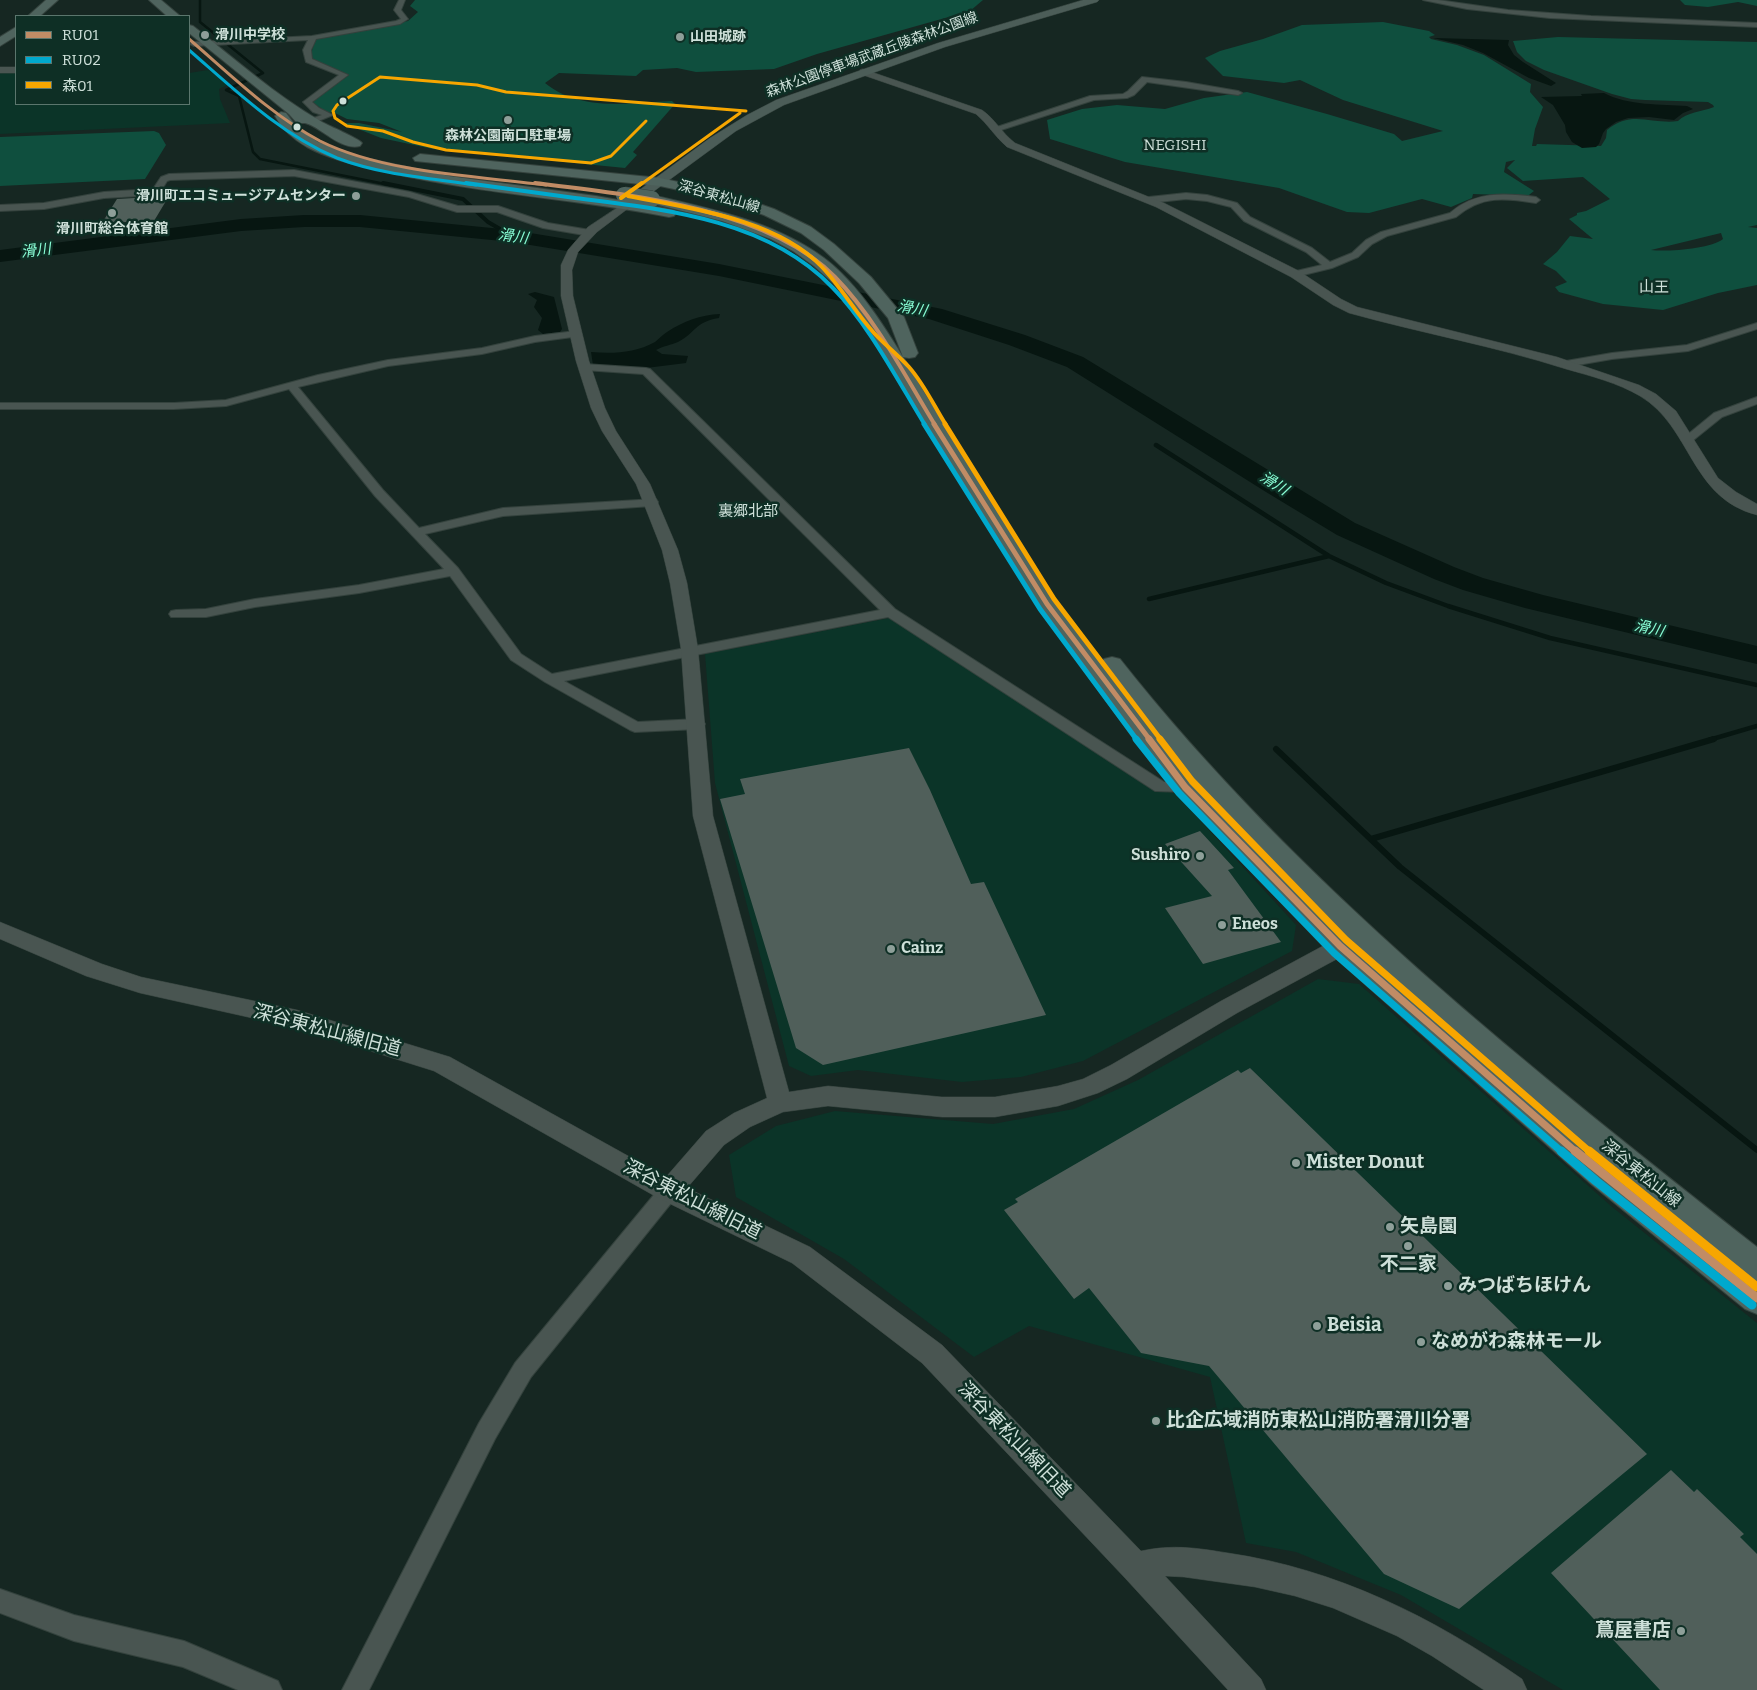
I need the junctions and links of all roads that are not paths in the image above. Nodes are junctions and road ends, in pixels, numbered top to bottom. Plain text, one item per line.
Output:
1 (53, 0) edge
2 (141, 0) edge
3 (154, 0) edge
4 (402, 0) edge
5 (1094, 0) edge
6 (1426, 0) edge
7 (34, 15) edge
8 (160, 15) edge
9 (173, 15) edge
10 (1757, 25) edge
11 (190, 29) edge
12 (15, 31) edge
13 (313, 38) junction
14 (191, 41) edge
15 (0, 43) edge
16 (207, 43) junction
17 (0, 70) edge
18 (15, 70) edge
19 (863, 72) junction
20 (247, 81) junction
21 (1238, 93) dead end
22 (287, 113) junction
23 (311, 122) junction
24 (995, 129) junction
25 (656, 192) junction
26 (626, 197) junction
27 (1149, 200) junction
28 (1536, 200) dead end
29 (0, 208) edge
30 (587, 235) junction
31 (1329, 266) junction
32 (1295, 274) junction
33 (1757, 326) edge
34 (576, 334) junction
35 (906, 363) junction
36 (1566, 364) junction
37 (584, 367) junction
38 (292, 385) junction
39 (1757, 400) edge
40 (0, 406) edge
41 (1687, 440) junction
42 (652, 502) junction
43 (1757, 510) edge
44 (416, 532) junction
45 (453, 571) junction
46 (890, 612) junction
47 (176, 614) dead end
48 (690, 651) junction
49 (550, 678) junction
50 (698, 724) junction
51 (1186, 787) junction
52 (0, 930) edge
53 (1351, 941) junction
54 (780, 1103) junction
55 (669, 1191) junction
56 (1757, 1267) edge
57 (1757, 1298) edge
58 (1136, 1567) junction
59 (0, 1601) edge
60 (270, 1690) edge
61 (355, 1690) edge
62 (1250, 1690) edge
63 (1511, 1690) edge

1 - 7 main road
2 - 8 main road
3 - 9 main road
4 - 13 street
5 - 19 main road, 森林公園停車場武蔵丘陵森林公園線
6 - 10 street
11 - 16 main road
12 - 15 main road
13 - 16 street
13 - 23 street
14 - 16 street
14 - 20 main road
16 - 20 main road
17 - 18 street
19 - 24 street
19 - 25 main road, 森林公園停車場武蔵丘陵森林公園線
20 - 22 main road
21 - 24 street
22 - 23 main road, 深谷東松山線
22 - 26 main road, 深谷東松山線
23 - 25 main road, 深谷東松山線
24 - 27 street
25 - 26 main road, 深谷東松山線, bridge
25 - 35 main road, 深谷東松山線
26 - 30 street
26 - 35 main road, 深谷東松山線
27 - 31 street
27 - 32 street
28 - 31 street
29 - 30 street
30 - 34 street
31 - 32 street
32 - 36 street
33 - 36 street
34 - 37 street
34 - 38 street
35 - 51 main road, 深谷東松山線
35 - 53 main road, 深谷東松山線
36 - 41 street
37 - 42 street
37 - 46 street
38 - 40 street
38 - 44 street
39 - 41 street
41 - 43 street
42 - 44 street
42 - 48 street
44 - 45 street
45 - 47 street
45 - 49 street
46 - 48 street
46 - 51 street
48 - 49 street
48 - 50 street
49 - 50 street
50 - 54 street
51 - 53 main road, 深谷東松山線
52 - 55 street, 深谷東松山線旧道
53 - 54 street
53 - 56 main road, 深谷東松山線
53 - 57 main road, 深谷東松山線
54 - 55 street
55 - 58 street, 深谷東松山線旧道
55 - 61 street
58 - 62 street, 深谷東松山線旧道
58 - 63 street
59 - 60 street

